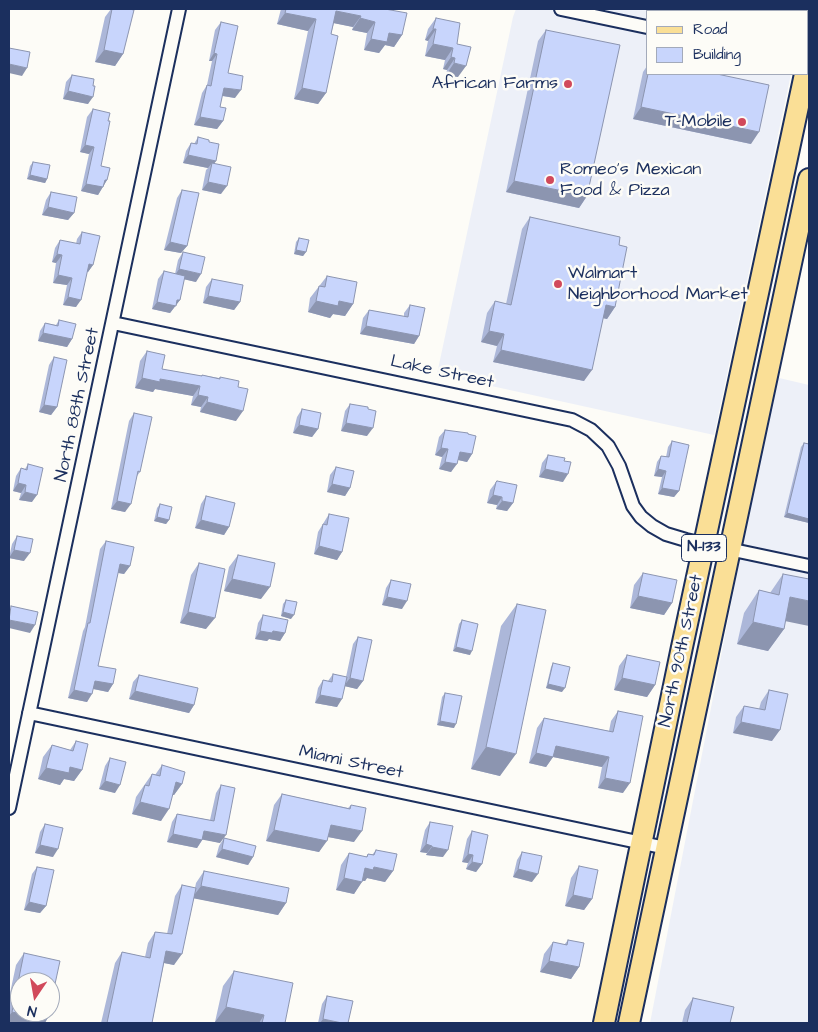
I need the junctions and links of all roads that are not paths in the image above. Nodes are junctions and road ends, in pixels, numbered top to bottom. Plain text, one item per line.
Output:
1 (179, 9) edge
2 (561, 9) edge
3 (646, 27) edge
4 (806, 75) edge
5 (809, 179) edge
6 (113, 323) junction
7 (705, 544) junction
8 (730, 549) junction
9 (809, 566) edge
10 (29, 713) junction
11 (9, 808) edge
12 (642, 843) junction
13 (666, 848) junction
14 (604, 1023) edge
15 (629, 1023) edge

1 - 6 street, North 88th Street
2 - 3 street
4 - 7 main road, North 90th Street / N-133
5 - 8 main road, North 90th Street / N-133
6 - 7 street, Lake Street
6 - 10 street, North 88th Street
7 - 8 street, Lake Street
7 - 12 main road, North 90th Street / N-133
8 - 9 street, Lake Street
8 - 13 main road, North 90th Street / N-133
10 - 11 street, North 88th Street
10 - 12 street, Miami Street
12 - 13 street, Miami Street
12 - 14 main road, North 90th Street / N-133
13 - 15 main road, North 90th Street / N-133

